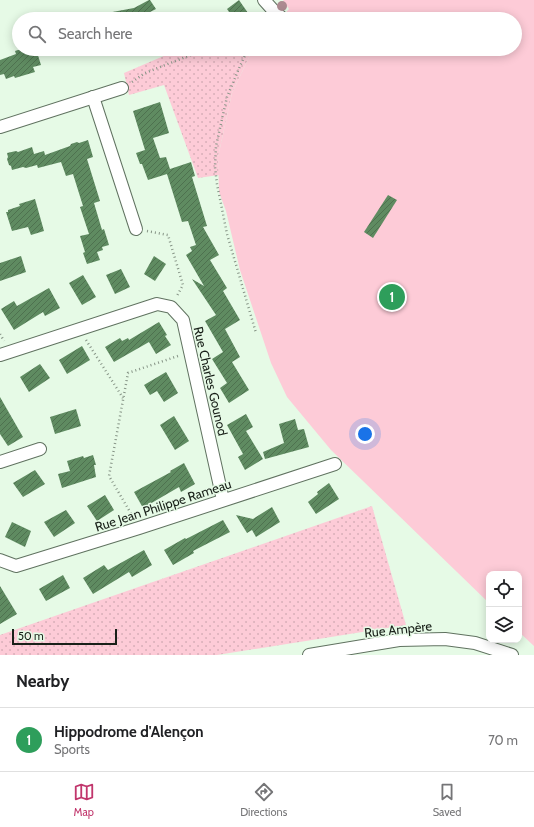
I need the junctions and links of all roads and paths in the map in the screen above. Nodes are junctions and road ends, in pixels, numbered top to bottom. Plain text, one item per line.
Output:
1 (264, 0) edge
2 (274, 12) edge
3 (188, 56) edge
4 (245, 56) edge
5 (122, 88) joint
6 (93, 97) junction
7 (0, 127) edge
8 (136, 229) joint
9 (171, 307) junction
10 (79, 329) junction
11 (256, 333) dead end
12 (190, 352) junction
13 (0, 355) edge
14 (123, 398) junction
15 (40, 449) dead end
16 (0, 462) edge
17 (335, 464) dead end
18 (223, 500) junction
19 (139, 528) junction
20 (0, 560) edge
21 (309, 655) edge
22 (512, 655) edge

1 - 2 street
3 - 5 path
4 - 11 path
5 - 6 street
6 - 7 street
6 - 8 street
8 - 9 path
9 - 10 street
9 - 12 street, Rue Charles Gounod
10 - 13 street
10 - 14 path
12 - 14 path
12 - 18 street, Rue Charles Gounod
14 - 19 path
15 - 16 street
17 - 18 street, Rue Jean Philippe Rameau
18 - 19 street, Rue Jean Philippe Rameau
19 - 20 street, Rue Jean Philippe Rameau
21 - 22 street, Rue Ampère

